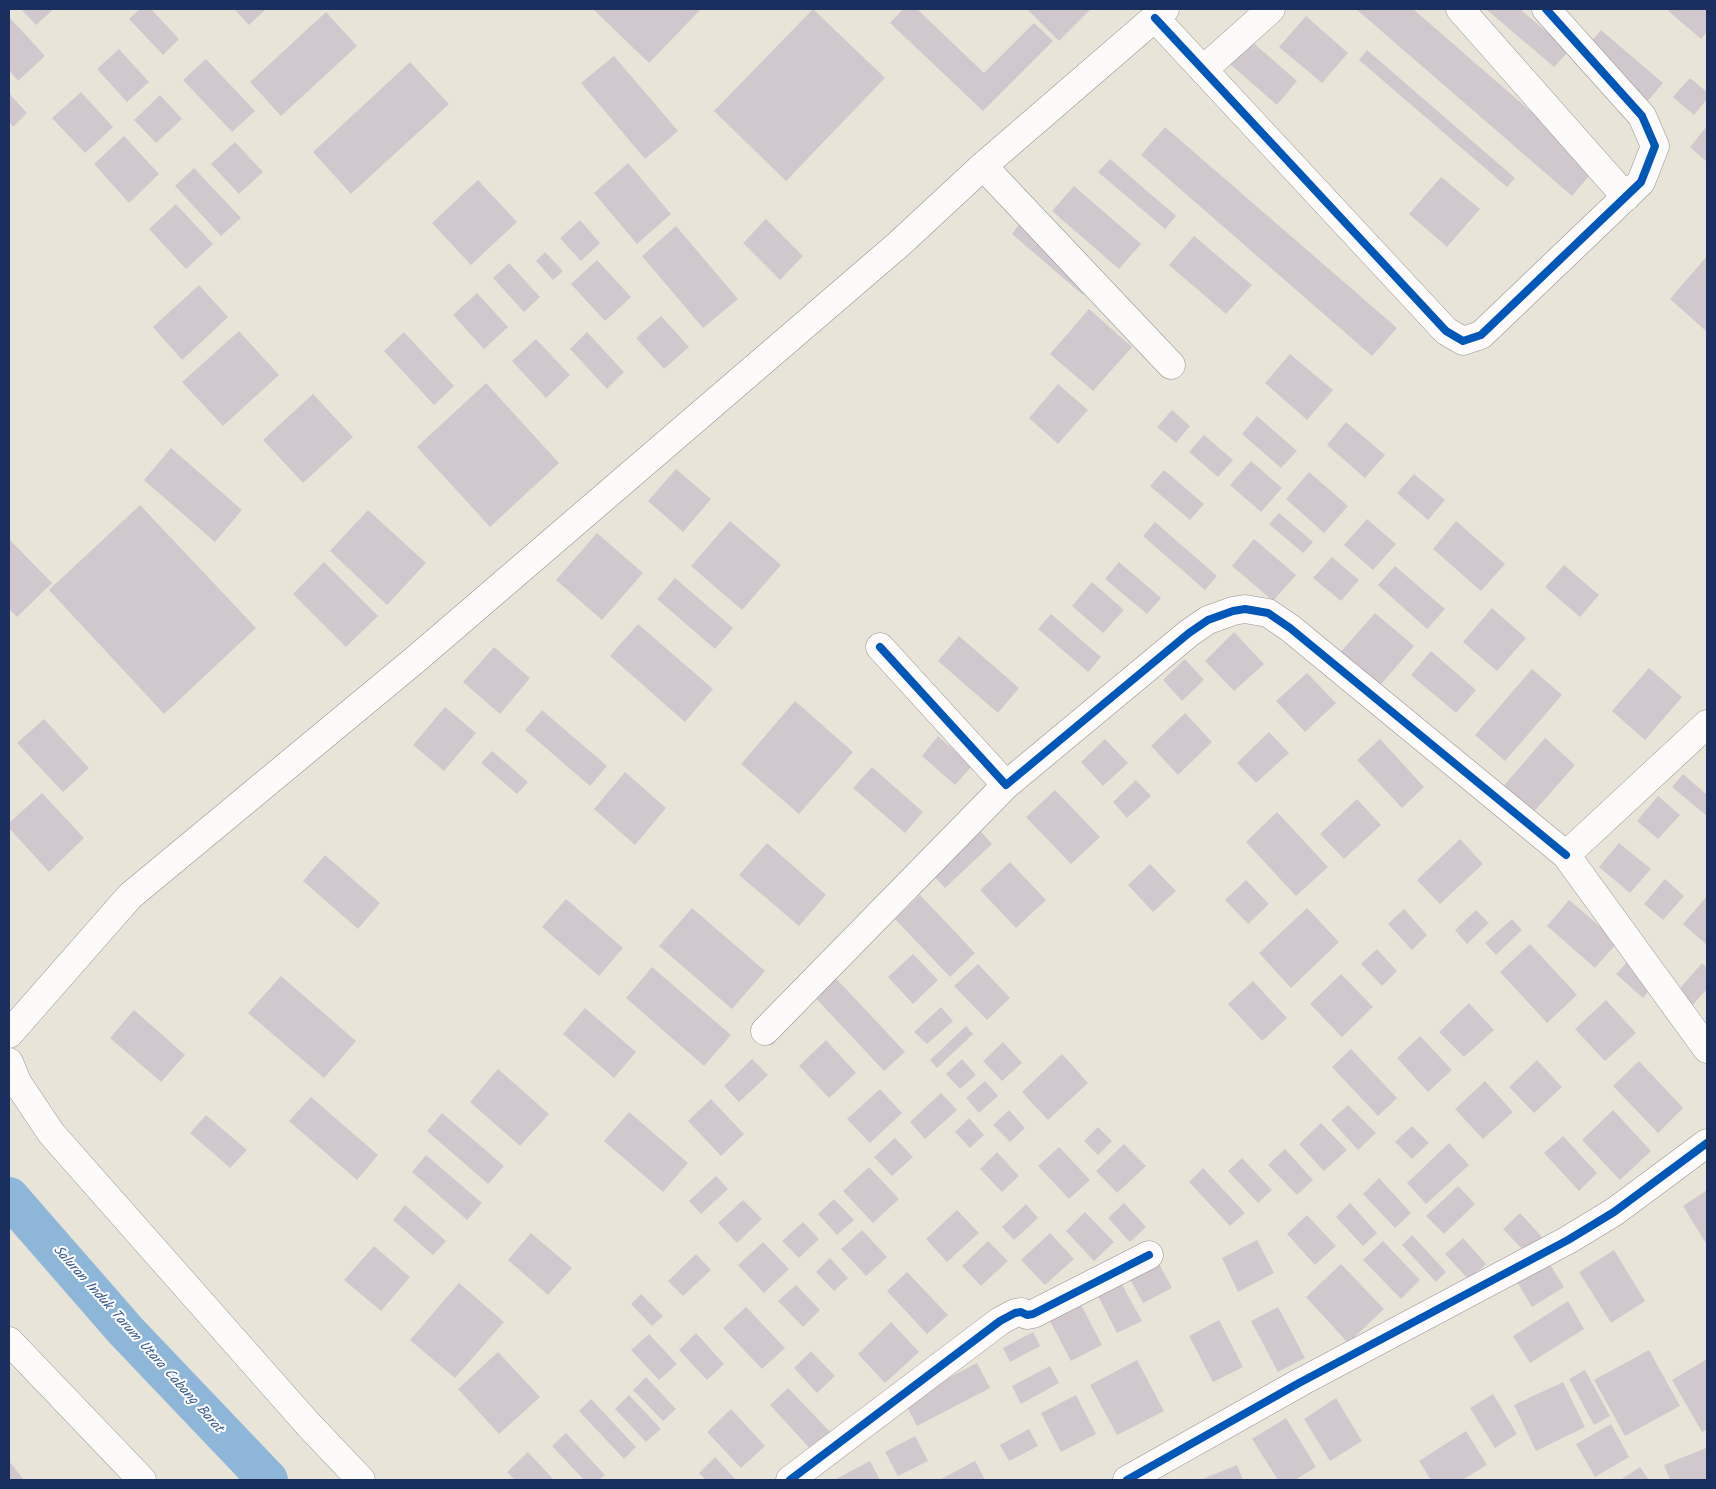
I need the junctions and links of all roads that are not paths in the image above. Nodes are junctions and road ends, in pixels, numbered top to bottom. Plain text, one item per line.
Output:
1 (1271, 9) edge
2 (1460, 9) edge
3 (1546, 9) edge
4 (1160, 13) edge
5 (1203, 70) junction
6 (983, 166) junction
7 (1626, 197) junction
8 (1171, 365) dead end
9 (880, 647) dead end
10 (1707, 724) edge
11 (1006, 785) junction
12 (1566, 854) junction
13 (765, 1031) dead end
14 (9, 1034) edge
15 (1707, 1049) edge
16 (9, 1062) edge
17 (1707, 1143) edge
18 (1149, 1255) dead end
19 (9, 1342) edge
20 (142, 1480) edge
21 (361, 1480) edge
22 (790, 1480) edge
23 (1127, 1480) edge

1 - 5 street
2 - 7 street
3 - 7 street
4 - 5 street
4 - 6 street
5 - 7 street
6 - 8 street
6 - 14 street
9 - 11 street
10 - 12 street
11 - 12 street
11 - 13 street
12 - 15 street
16 - 21 street
17 - 23 street
18 - 22 street
19 - 20 street

